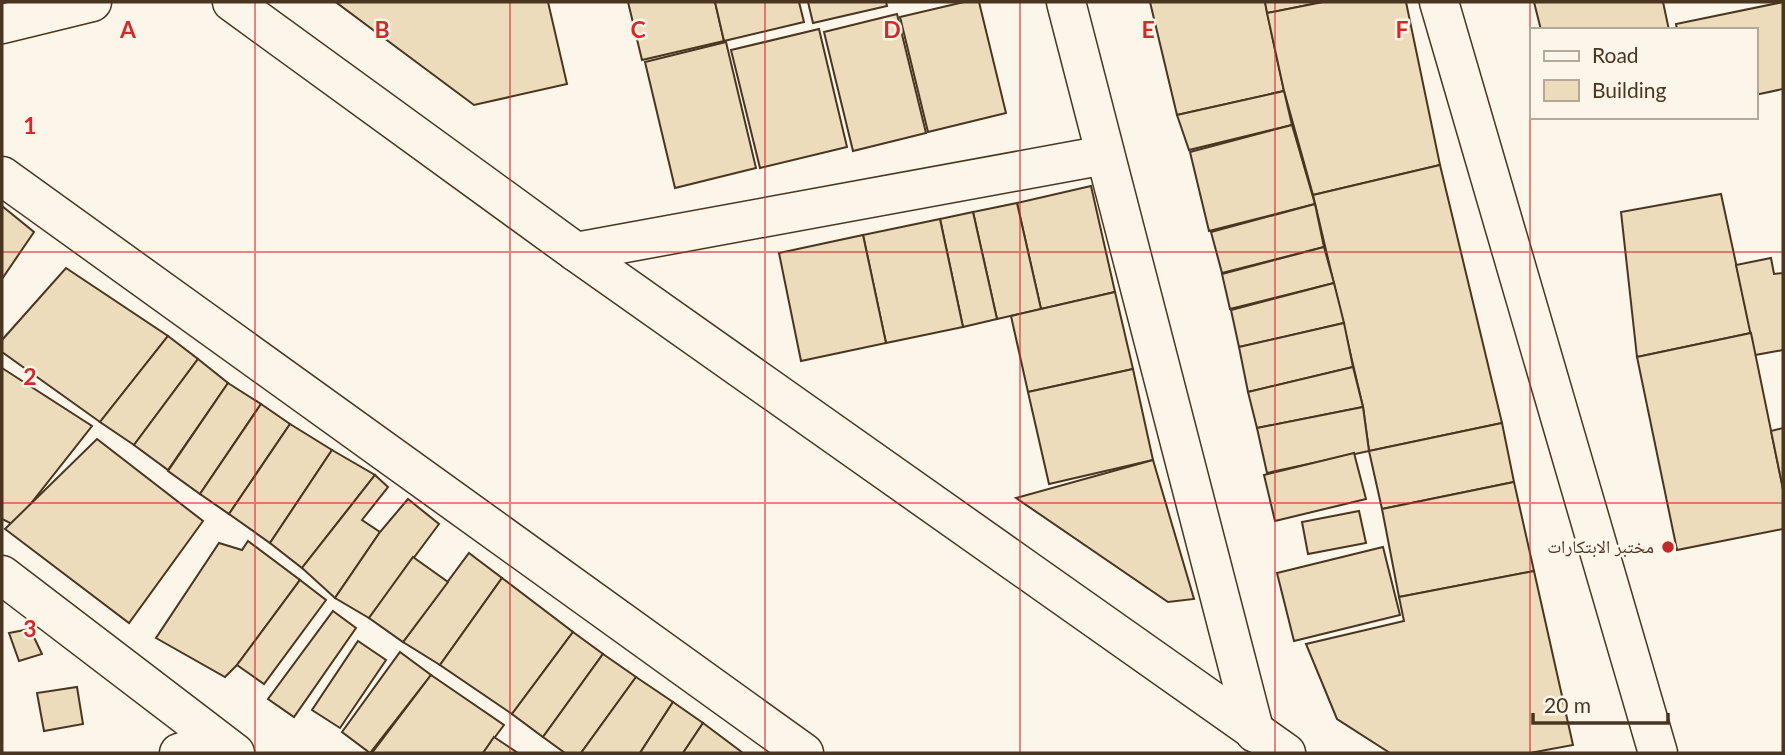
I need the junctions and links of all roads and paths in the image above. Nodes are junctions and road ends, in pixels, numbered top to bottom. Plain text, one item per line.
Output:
1 (92, 2) edge
2 (232, 2) edge
3 (1066, 2) edge
4 (1438, 2) edge
5 (2, 24) edge
6 (1105, 155) junction
7 (2, 176) edge
8 (576, 252) junction
9 (2, 575) edge
10 (1271, 743) edge
11 (226, 747) edge
12 (179, 753) edge
13 (804, 753) edge
14 (1658, 753) edge

1 - 5 street
2 - 8 street
3 - 6 street
4 - 14 street
6 - 8 street
6 - 10 street
7 - 13 street
8 - 10 street
9 - 11 street
11 - 12 street

